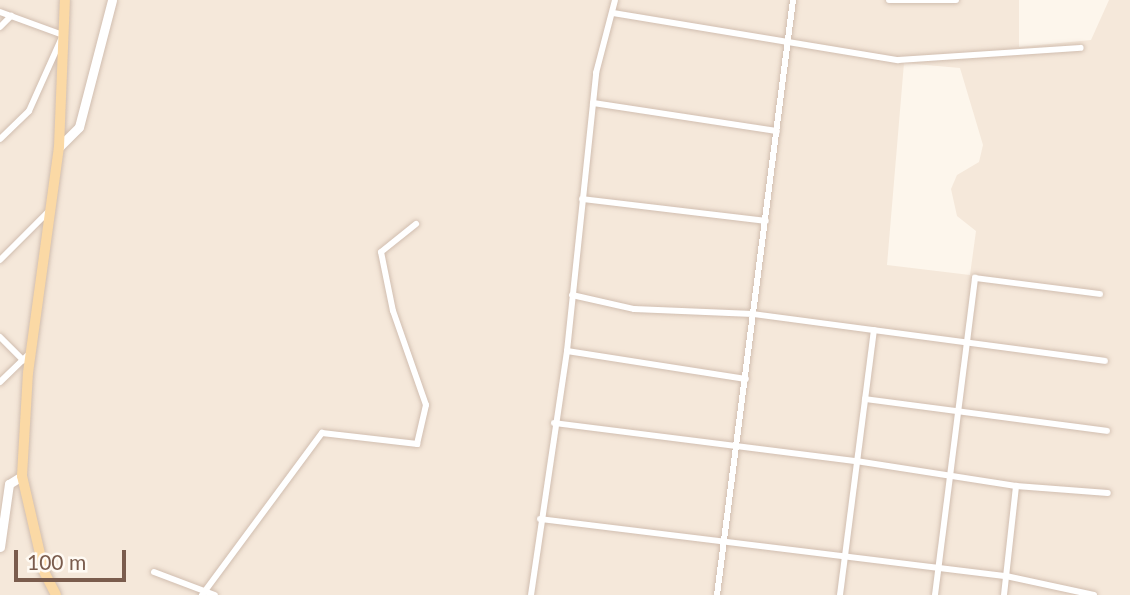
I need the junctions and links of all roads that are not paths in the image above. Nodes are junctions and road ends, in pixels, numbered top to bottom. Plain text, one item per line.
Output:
1 (65, 0) edge
2 (112, 0) edge
3 (615, 0) edge
4 (793, 0) edge
5 (889, 0) edge
6 (956, 0) edge
7 (0, 12) edge
8 (613, 13) junction
9 (11, 16) junction
10 (0, 27) edge
11 (63, 35) junction
12 (788, 40) junction
13 (1081, 48) dead end
14 (593, 103) junction
15 (777, 131) junction
16 (0, 139) edge
17 (59, 147) junction
18 (582, 199) junction
19 (51, 210) junction
20 (766, 221) junction
21 (416, 224) dead end
22 (0, 260) edge
23 (572, 295) junction
24 (1100, 295) dead end
25 (753, 314) junction
26 (874, 330) junction
27 (0, 337) edge
28 (968, 343) junction
29 (567, 351) junction
30 (27, 356) junction
31 (1105, 361) dead end
32 (746, 379) junction
33 (0, 382) edge
34 (864, 399) junction
35 (958, 410) junction
36 (554, 423) junction
37 (1107, 431) dead end
38 (737, 446) junction
39 (856, 461) junction
40 (951, 474) junction
41 (22, 476) junction
42 (1016, 486) junction
43 (1108, 493) dead end
44 (540, 519) junction
45 (2, 523) edge
46 (726, 540) junction
47 (0, 547) edge
48 (845, 556) junction
49 (939, 567) junction
50 (154, 572) dead end
51 (1006, 576) junction
52 (204, 593) edge
53 (56, 595) edge
54 (215, 595) edge
55 (531, 595) edge
56 (717, 595) edge
57 (840, 595) edge
58 (935, 595) edge
59 (1004, 595) edge
60 (1094, 595) edge

1 - 11 main road
2 - 17 street
3 - 8 street
4 - 12 street
5 - 6 street
7 - 9 street
8 - 12 street
8 - 14 street
9 - 10 street
9 - 11 street
11 - 16 street
11 - 17 main road
12 - 13 street
12 - 15 street
14 - 15 street
14 - 18 street
15 - 20 street
17 - 19 main road
18 - 20 street
18 - 23 street
19 - 22 street
19 - 30 main road
20 - 25 street
21 - 52 street
23 - 25 street
23 - 29 street
24 - 28 street
25 - 26 street
25 - 32 street
26 - 28 street
26 - 34 street
27 - 30 street
28 - 31 street
28 - 35 street
29 - 32 street
29 - 36 street
30 - 33 street
30 - 41 main road
32 - 38 street
34 - 35 street
34 - 39 street
35 - 37 street
35 - 40 street
36 - 38 street
36 - 44 street
38 - 39 street
38 - 46 street
39 - 40 street
39 - 48 street
40 - 42 street
40 - 49 street
41 - 45 street
41 - 53 main road
42 - 43 street
42 - 51 street
44 - 46 street
44 - 55 street
45 - 47 street
46 - 48 street
46 - 56 street
48 - 49 street
48 - 57 street
49 - 51 street
49 - 58 street
50 - 52 street
51 - 59 street
51 - 60 street
52 - 54 street

